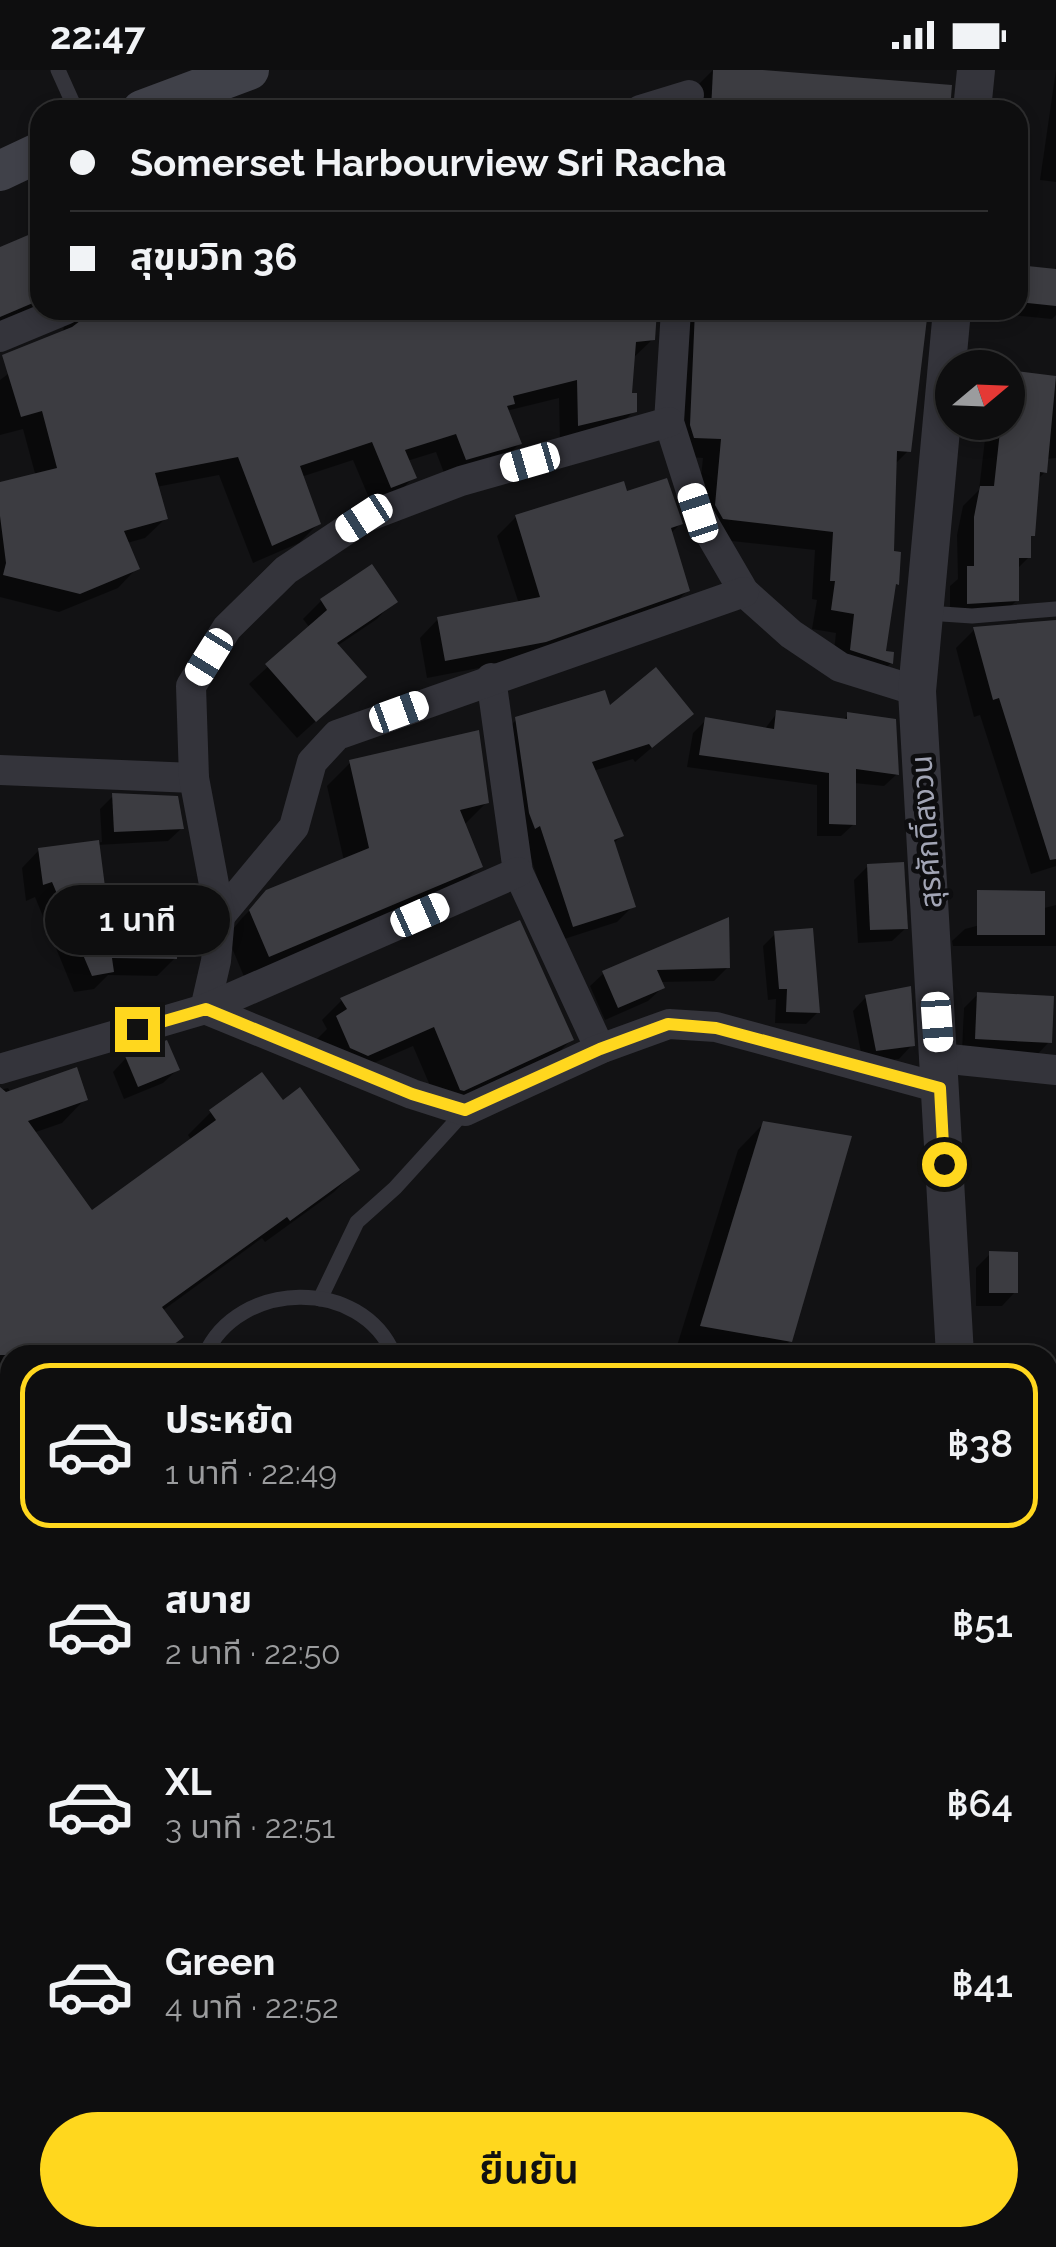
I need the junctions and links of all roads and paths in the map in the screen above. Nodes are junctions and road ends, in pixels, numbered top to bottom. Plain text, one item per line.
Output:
1 (58, 70) edge
2 (249, 70) edge
3 (976, 70) edge
4 (72, 100) edge
5 (169, 100) edge
6 (973, 100) edge
7 (30, 157) edge
8 (0, 171) edge
9 (42, 320) edge
10 (675, 320) edge
11 (951, 320) edge
12 (0, 338) edge
13 (670, 422) junction
14 (744, 592) junction
15 (1056, 609) edge
16 (922, 613) junction
17 (491, 678) junction
18 (917, 690) junction
19 (0, 770) edge
20 (194, 778) junction
21 (518, 872) junction
22 (220, 916) junction
23 (206, 1009) junction
24 (600, 1049) junction
25 (0, 1069) edge
26 (1056, 1070) edge
27 (940, 1073) junction
28 (465, 1110) junction
29 (320, 1299) junction
30 (210, 1345) edge
31 (389, 1345) edge
32 (954, 1345) edge

1 - 4 lane
2 - 5 main road
3 - 6 street
7 - 8 main road
9 - 12 street
10 - 13 street
11 - 16 street, สุรศักดิ์สงวน
13 - 14 street
13 - 20 street
14 - 17 street
14 - 18 street
15 - 16 lane
16 - 18 street, สุรศักดิ์สงวน
17 - 21 street
17 - 22 street
18 - 27 street, สุรศักดิ์สงวน
19 - 20 street
20 - 22 street
21 - 23 street
21 - 24 street
22 - 23 street
23 - 25 street
23 - 28 street
24 - 27 street
24 - 28 street
26 - 27 street
27 - 32 street, สุรศักดิ์สงวน
28 - 29 lane
29 - 30 lane
29 - 31 lane

